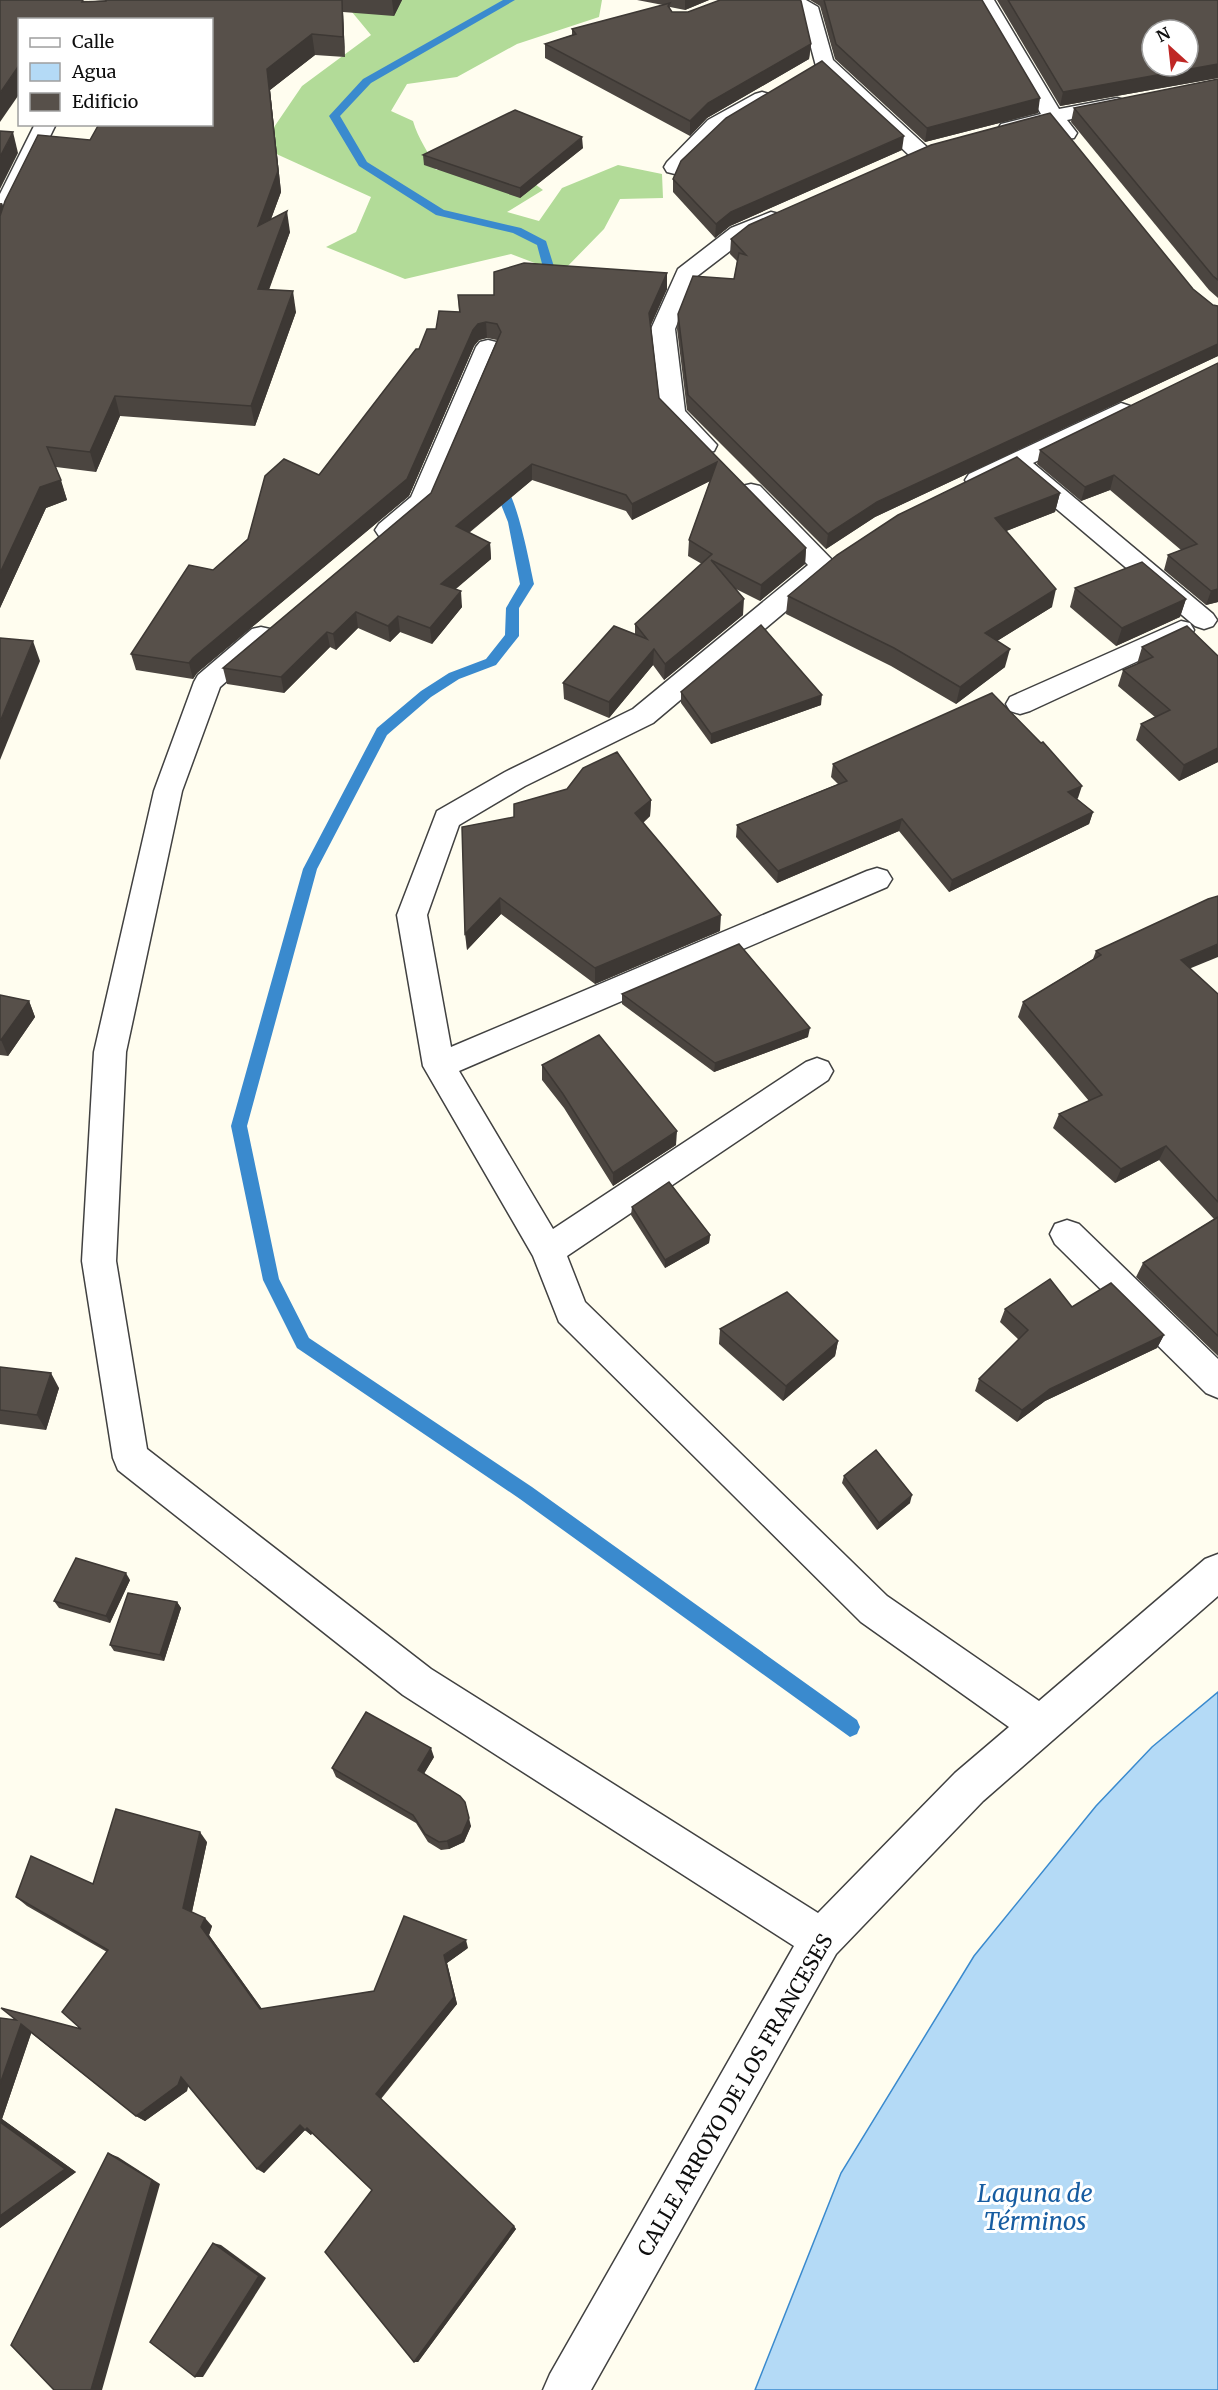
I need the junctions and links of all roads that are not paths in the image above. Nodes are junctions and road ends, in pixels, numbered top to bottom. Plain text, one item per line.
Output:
1 (792, 0) edge
2 (984, 0) edge
3 (822, 62) junction
4 (803, 74) edge
5 (784, 85) edge
6 (1141, 100) edge
7 (1053, 117) junction
8 (45, 126) edge
9 (986, 135) edge
10 (942, 147) edge
11 (920, 153) junction
12 (1082, 153) edge
13 (898, 162) edge
14 (675, 167) dead end
15 (792, 209) edge
16 (0, 216) edge
17 (488, 347) dead end
18 (1143, 400) edge
19 (1015, 462) junction
20 (723, 464) edge
21 (740, 481) edge
22 (955, 491) edge
23 (368, 546) edge
24 (288, 614) edge
25 (1211, 616) edge
26 (1020, 704) dead end
27 (878, 879) dead end
28 (439, 1066) junction
29 (817, 1071) dead end
30 (1067, 1234) dead end
31 (548, 1251) junction
32 (1218, 1382) edge
33 (1218, 1572) edge
34 (1040, 1725) junction
35 (821, 1939) junction
36 (566, 2390) edge

1 - 3 street
2 - 7 street
3 - 4 street
3 - 11 street
5 - 14 street
6 - 7 street
7 - 9 street
7 - 12 street
8 - 16 street
10 - 11 street
11 - 13 street
15 - 20 street
17 - 23 street
18 - 19 street
19 - 22 street
19 - 25 street
21 - 28 street
24 - 35 street
25 - 26 street
27 - 28 street
28 - 31 street
29 - 31 street
30 - 32 street
31 - 34 street
33 - 34 street, CALLE ARROYO DE LOS FRANCESES
34 - 35 street, CALLE ARROYO DE LOS FRANCESES
35 - 36 street, CALLE ARROYO DE LOS FRANCESES

